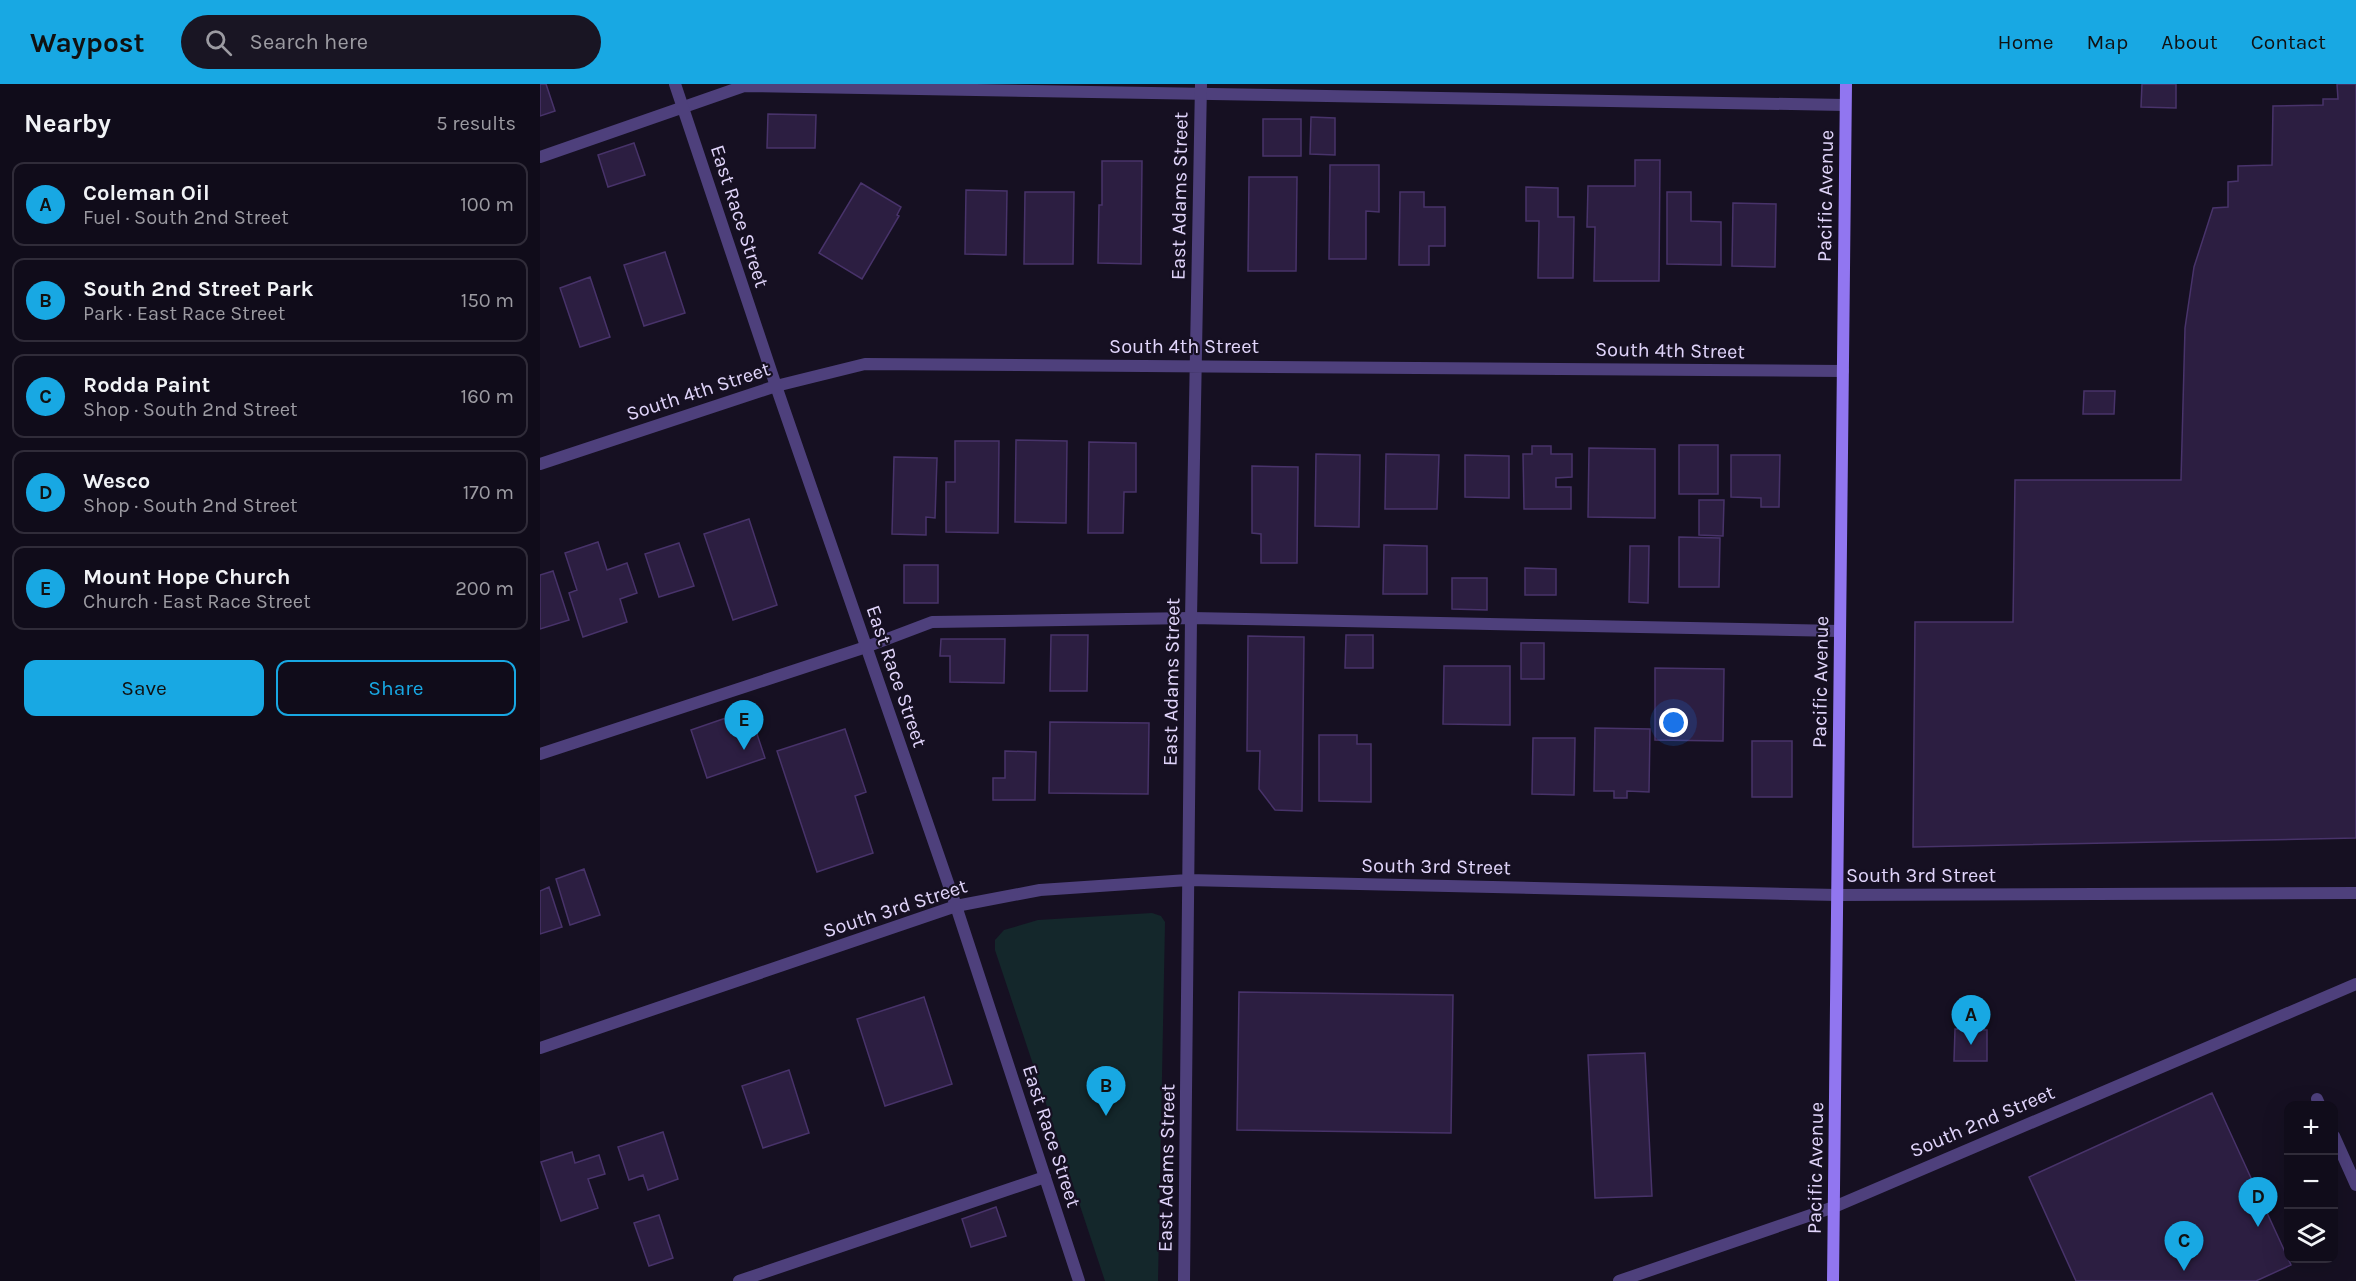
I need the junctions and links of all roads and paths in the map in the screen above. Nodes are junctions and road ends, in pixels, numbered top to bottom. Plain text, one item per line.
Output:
1 (675, 84) edge
2 (1846, 84) edge
3 (1201, 89) edge
4 (1845, 105) junction
5 (683, 108) junction
6 (540, 157) edge
7 (1194, 365) junction
8 (1843, 371) junction
9 (776, 386) junction
10 (540, 464) edge
11 (1191, 618) junction
12 (1840, 631) junction
13 (866, 646) junction
14 (540, 754) edge
15 (1188, 880) junction
16 (2356, 893) edge
17 (1837, 895) junction
18 (956, 906) junction
19 (2356, 984) edge
20 (540, 1048) edge
21 (2338, 1145) edge
22 (1045, 1177) junction
23 (2356, 1185) edge
24 (1834, 1207) junction
25 (739, 1281) edge
26 (1079, 1281) edge
27 (1184, 1281) edge
28 (1619, 1281) edge
29 (1833, 1281) edge

1 - 5 street, East Race Street
2 - 4 street, Pacific Avenue
3 - 4 street
3 - 5 street
3 - 7 street, East Adams Street
4 - 8 street, Pacific Avenue
5 - 6 street
5 - 9 street, East Race Street
7 - 8 street, South 4th Street
7 - 9 street, South 4th Street
7 - 11 street, East Adams Street
8 - 12 street, Pacific Avenue
9 - 10 street, South 4th Street
9 - 13 street, East Race Street
11 - 12 street
11 - 13 street
11 - 15 street, East Adams Street
12 - 17 street, Pacific Avenue
13 - 14 street
13 - 18 street, East Race Street
15 - 17 street, South 3rd Street
15 - 18 street, South 3rd Street
15 - 27 street, East Adams Street
16 - 17 street, South 3rd Street
17 - 24 street, Pacific Avenue
18 - 20 street, South 3rd Street
18 - 22 street, East Race Street
19 - 24 street, South 2nd Street
21 - 23 street
22 - 25 street
22 - 26 street, East Race Street
24 - 28 street, South 2nd Street
24 - 29 street, Pacific Avenue

